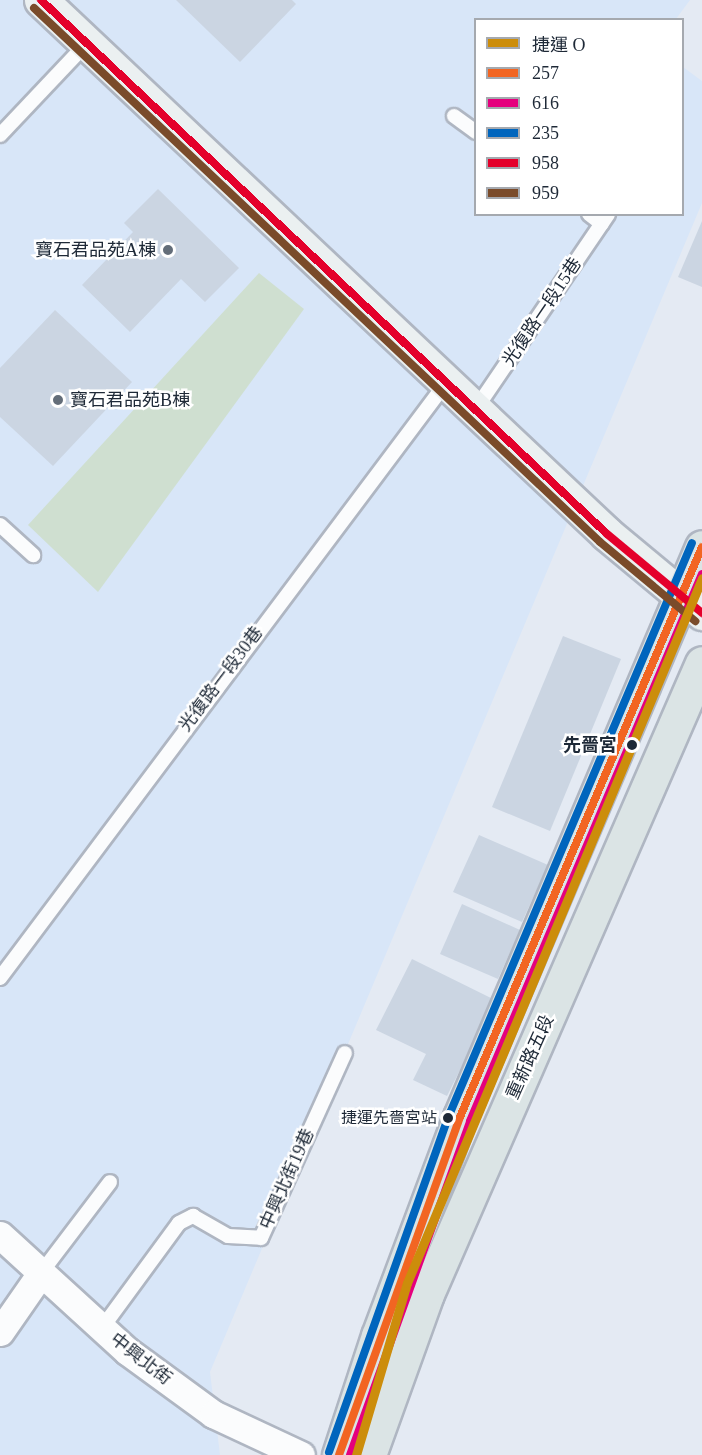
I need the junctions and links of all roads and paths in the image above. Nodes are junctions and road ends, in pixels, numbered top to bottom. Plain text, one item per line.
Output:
1 (41, 0) edge
2 (86, 44) junction
3 (454, 116) dead end
4 (474, 131) edge
5 (0, 135) edge
6 (605, 219) edge
7 (446, 383) junction
8 (475, 410) junction
9 (0, 525) edge
10 (702, 547) edge
11 (33, 555) dead end
12 (692, 604) edge
13 (702, 663) edge
14 (0, 978) edge
15 (345, 1053) dead end
16 (110, 1182) dead end
17 (0, 1235) edge
18 (41, 1273) junction
19 (102, 1328) junction
20 (0, 1332) edge
21 (301, 1455) edge
22 (339, 1455) edge
23 (369, 1455) edge

1 - 2 street
2 - 5 lane
2 - 7 street
3 - 4 lane
6 - 8 lane, 光復路一段15巷
7 - 8 street
7 - 14 lane, 光復路一段30巷
8 - 12 street
9 - 11 lane
10 - 12 main road
12 - 22 main road
13 - 23 main road, 重新路五段
15 - 19 lane, 中興北街19巷
16 - 18 lane
17 - 18 street, 中興北街
18 - 19 street, 中興北街
18 - 20 street
19 - 21 street, 中興北街

